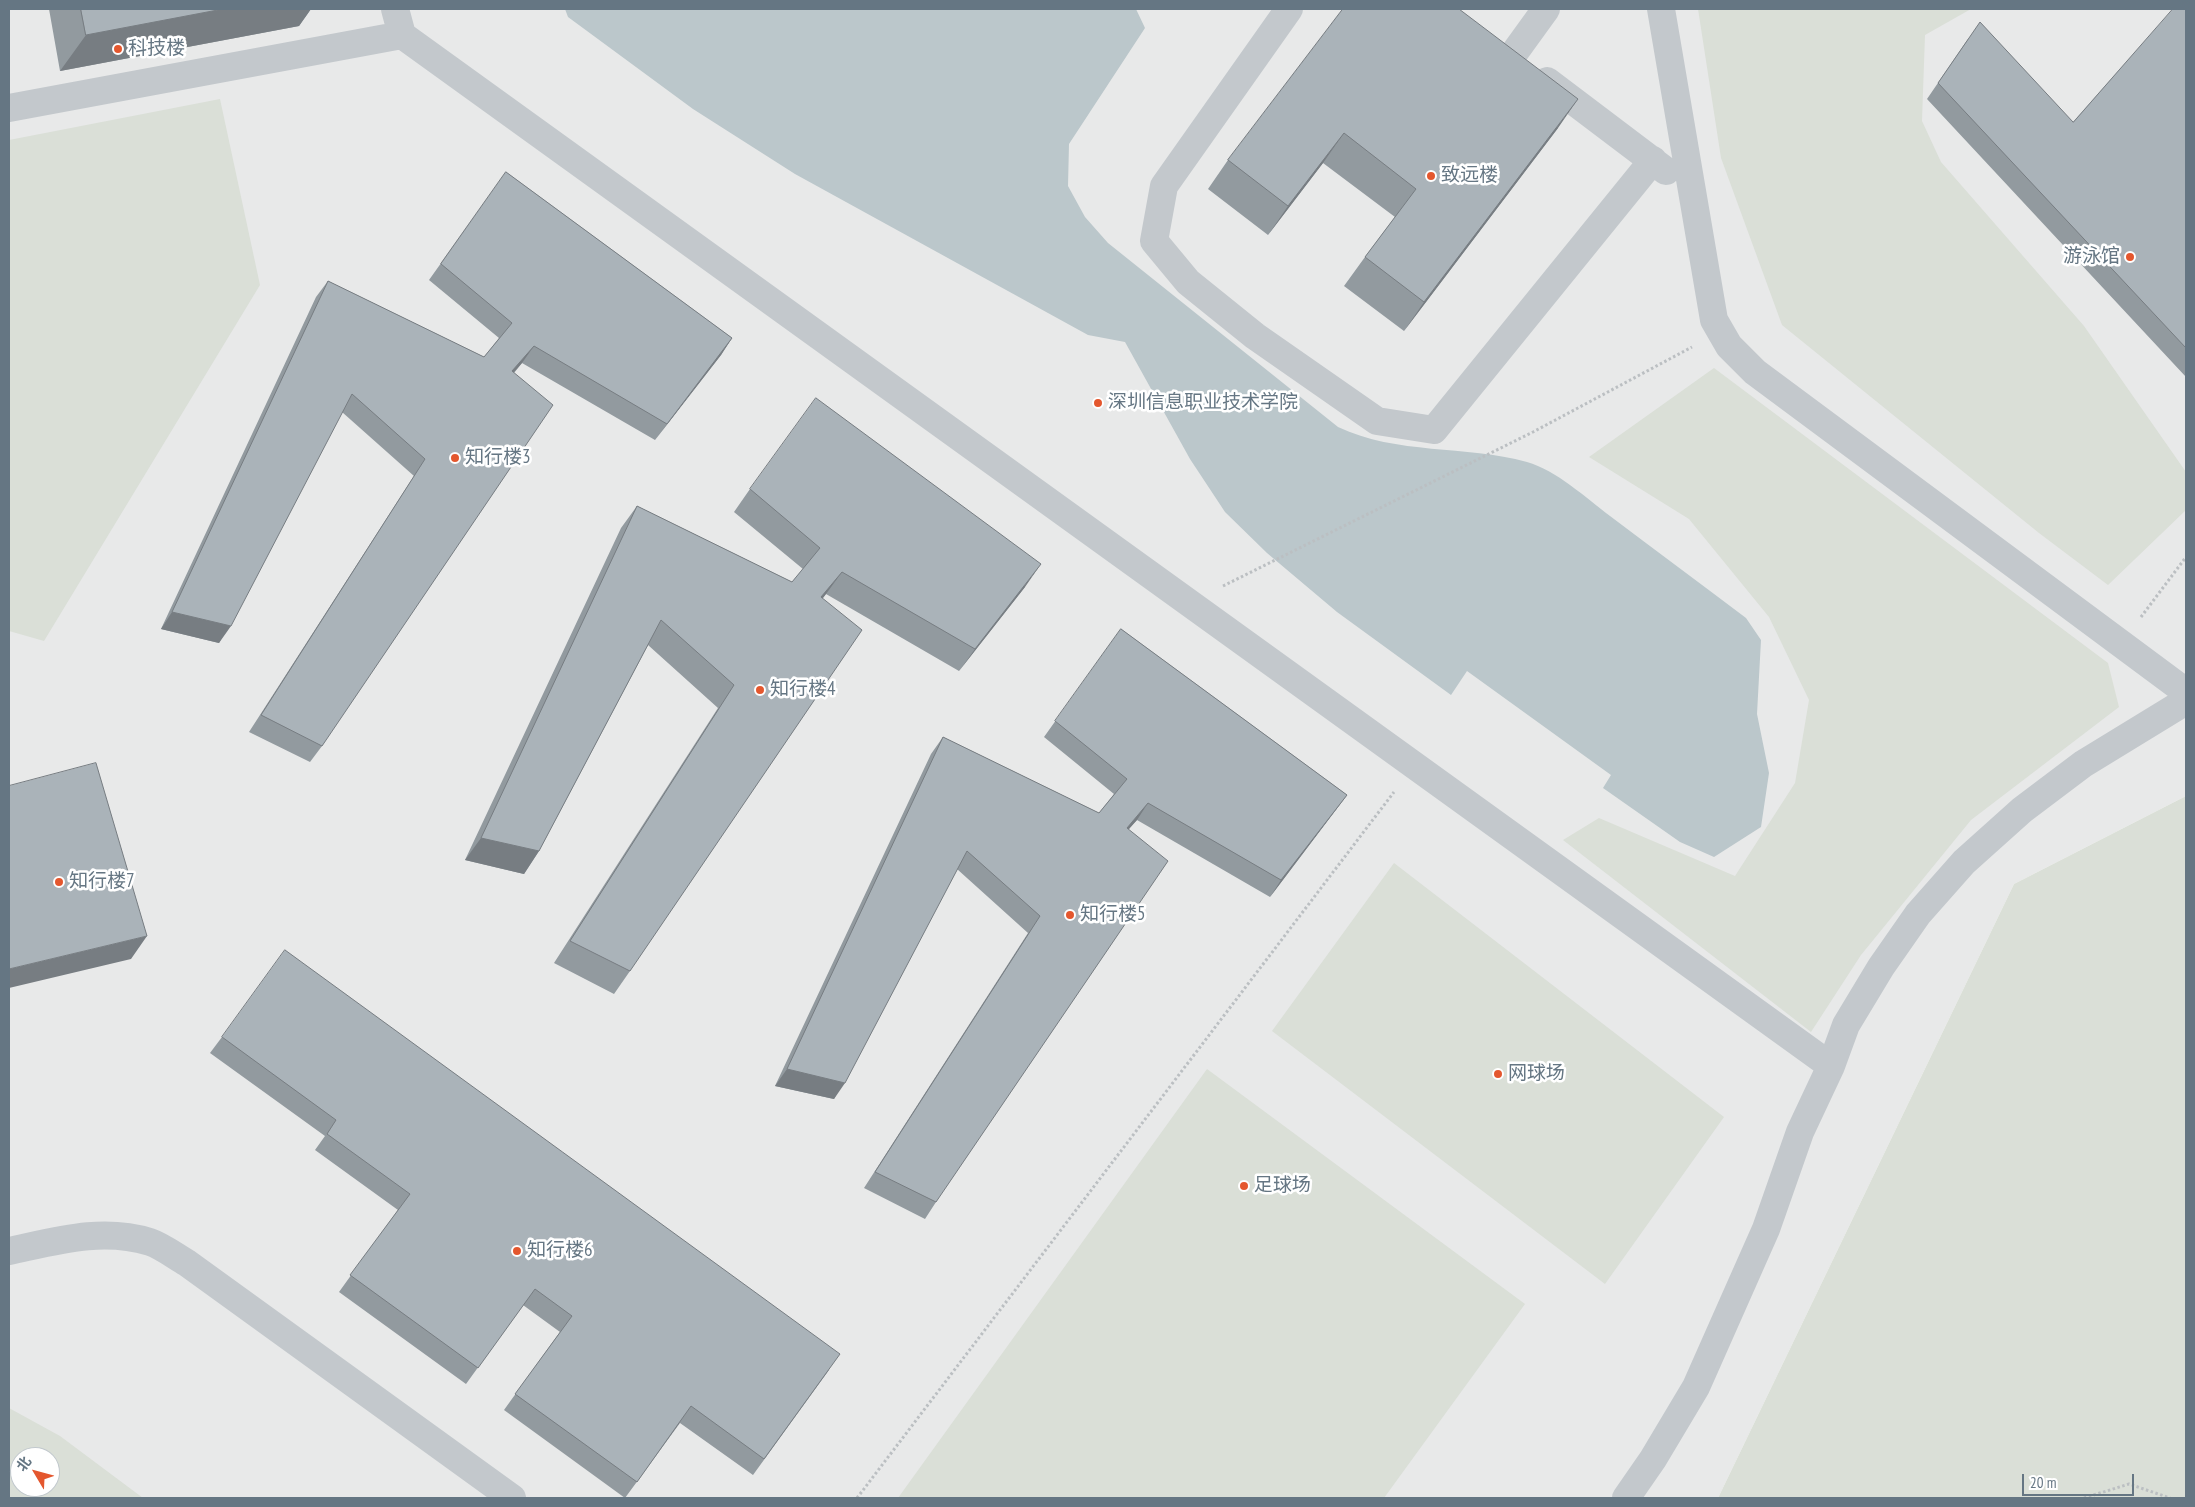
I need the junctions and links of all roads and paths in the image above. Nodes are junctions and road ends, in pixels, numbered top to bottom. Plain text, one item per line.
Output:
1 (395, 9) edge
2 (1289, 9) edge
3 (1546, 9) edge
4 (1661, 9) edge
5 (402, 35) junction
6 (1488, 38) edge
7 (1512, 56) junction
8 (9, 108) edge
9 (1653, 160) junction
10 (1692, 190) junction
11 (1721, 332) junction
12 (2186, 557) edge
13 (1189, 603) junction
14 (2120, 643) junction
15 (2186, 692) edge
16 (2186, 701) edge
17 (1414, 765) junction
18 (1831, 1066) junction
19 (9, 1251) edge
20 (512, 1498) edge
21 (857, 1498) edge
22 (1626, 1498) edge
23 (2084, 1498) edge
24 (2170, 1498) edge

1 - 5 street
2 - 9 street
3 - 7 street
4 - 10 street
5 - 8 street
5 - 13 street
6 - 7 street
7 - 9 street
9 - 10 street
10 - 11 street
11 - 13 path
11 - 14 street
12 - 14 path
13 - 17 street
14 - 15 street
16 - 18 street
17 - 18 street
17 - 21 path
18 - 22 street
19 - 20 street
23 - 24 path

